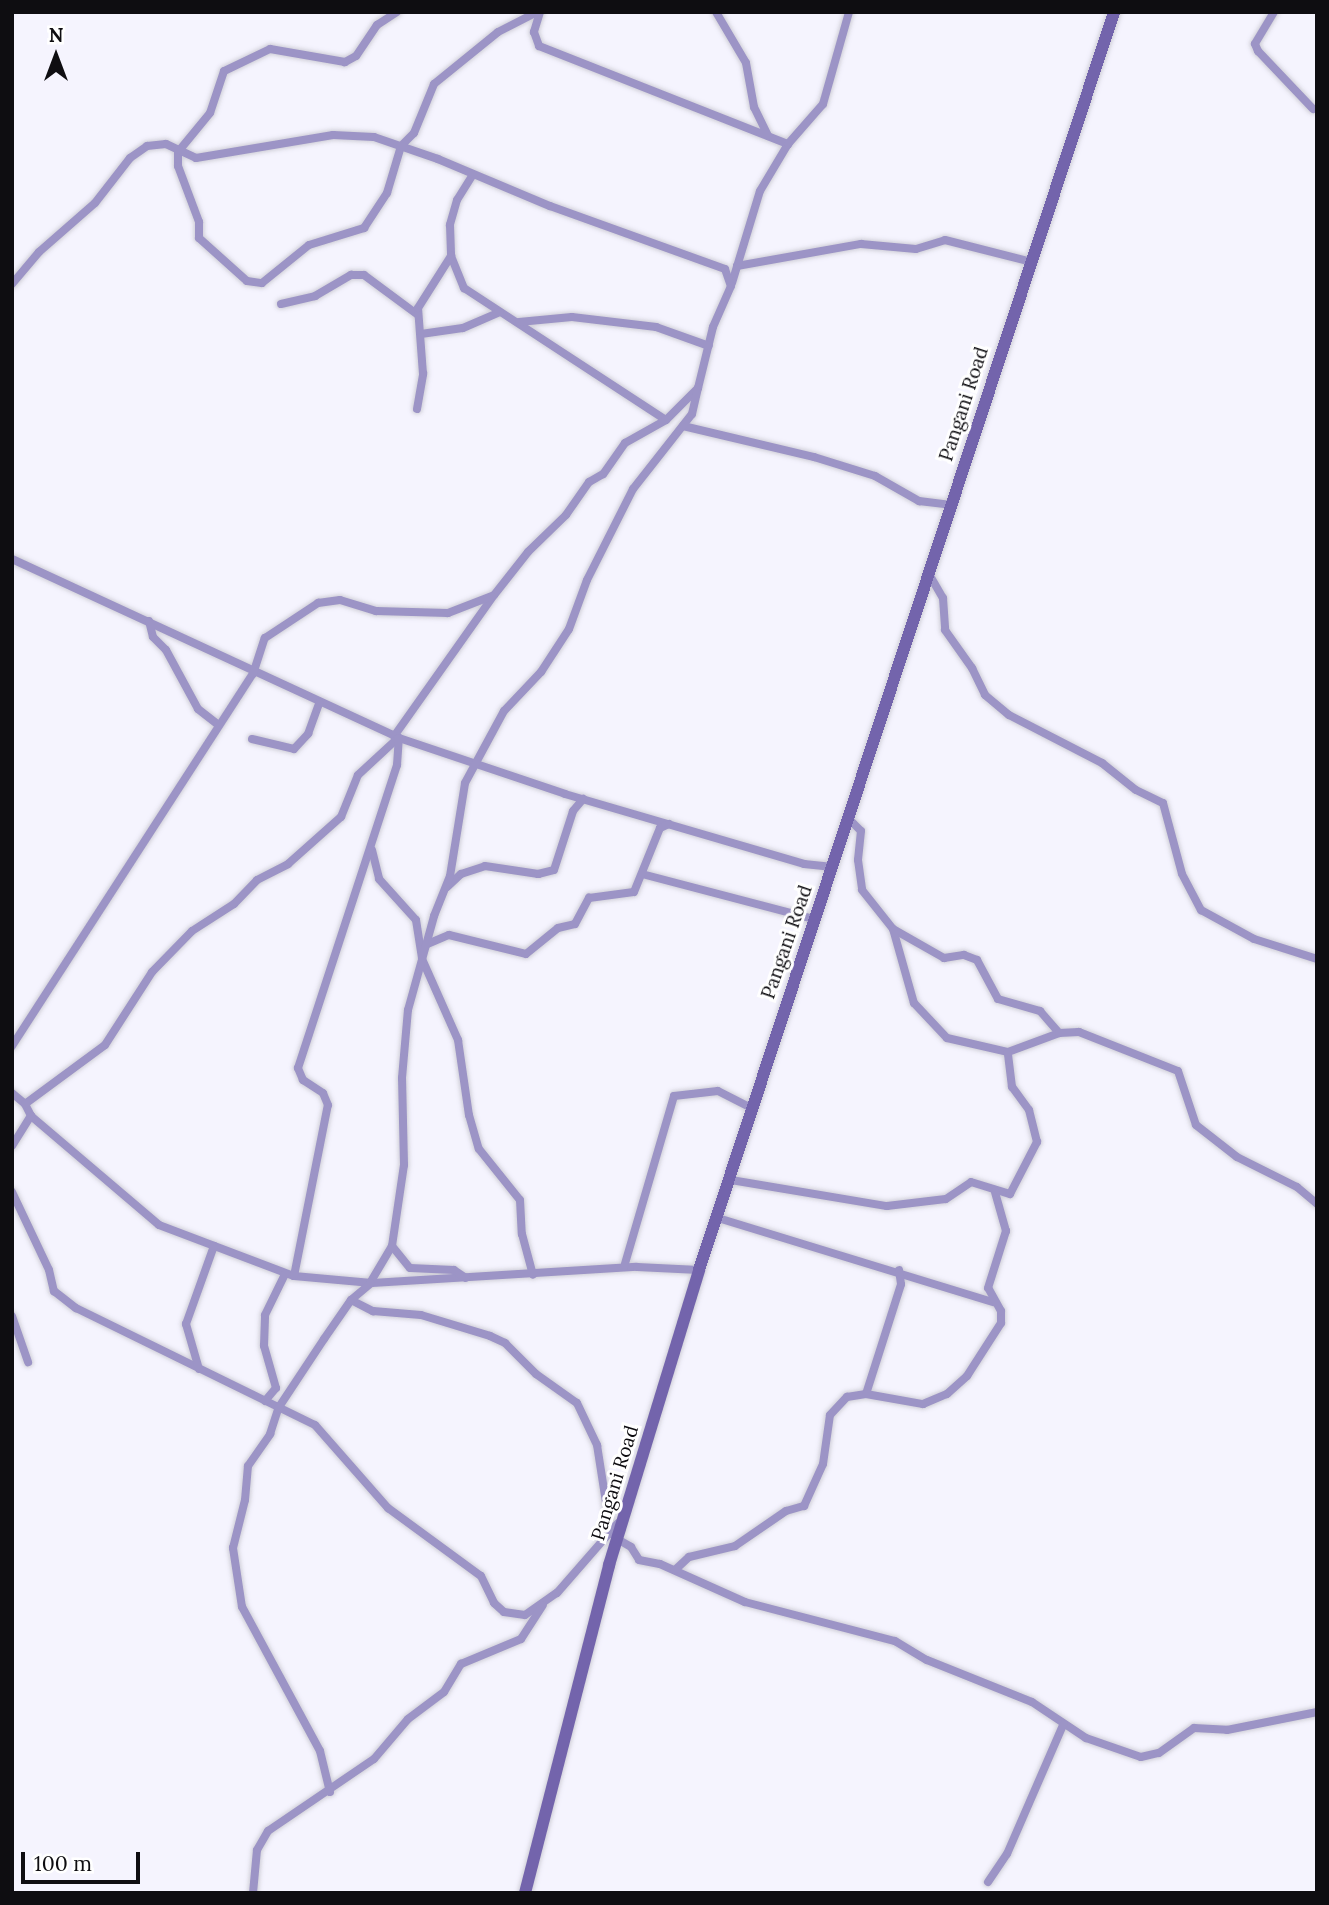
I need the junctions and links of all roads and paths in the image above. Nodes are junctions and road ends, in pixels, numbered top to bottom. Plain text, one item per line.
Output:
1 (397, 12) edge
2 (539, 12) edge
3 (716, 12) edge
4 (849, 12) edge
5 (1114, 12) edge
6 (1274, 12) edge
7 (1313, 109) dead end
8 (768, 136) junction
9 (788, 144) junction
10 (401, 146) junction
11 (178, 152) junction
12 (472, 176) junction
13 (451, 256) junction
14 (1031, 262) junction
15 (737, 266) junction
16 (12, 284) edge
17 (731, 286) junction
18 (281, 304) dead end
19 (499, 312) junction
20 (418, 315) junction
21 (519, 322) junction
22 (421, 334) junction
23 (709, 346) junction
24 (698, 388) junction
25 (417, 409) dead end
26 (666, 420) junction
27 (683, 426) junction
28 (951, 505) junction
29 (12, 559) edge
30 (929, 574) junction
31 (494, 595) junction
32 (149, 621) junction
33 (253, 674) junction
34 (318, 703) junction
35 (217, 724) junction
36 (397, 737) junction
37 (253, 739) dead end
38 (478, 767) junction
39 (583, 799) junction
40 (848, 818) junction
41 (670, 824) junction
42 (372, 847) junction
43 (833, 867) junction
44 (642, 874) junction
45 (447, 887) junction
46 (814, 919) junction
47 (894, 929) junction
48 (425, 946) junction
49 (422, 959) junction
50 (1317, 959) edge
51 (1059, 1034) junction
52 (12, 1046) edge
53 (1008, 1052) junction
54 (12, 1093) edge
55 (25, 1104) junction
56 (752, 1108) junction
57 (31, 1116) junction
58 (12, 1146) edge
59 (731, 1180) junction
60 (12, 1192) edge
61 (995, 1192) junction
62 (1317, 1204) edge
63 (718, 1218) junction
64 (214, 1246) junction
65 (392, 1246) junction
66 (624, 1267) junction
67 (699, 1270) junction
68 (899, 1270) junction
69 (289, 1275) junction
70 (533, 1275) junction
71 (467, 1278) junction
72 (371, 1283) junction
73 (351, 1300) junction
74 (993, 1302) junction
75 (12, 1316) edge
76 (28, 1362) dead end
77 (200, 1369) junction
78 (866, 1394) junction
79 (265, 1401) junction
80 (279, 1407) junction
81 (615, 1537) junction
82 (675, 1570) junction
83 (545, 1602) junction
84 (1317, 1712) edge
85 (1063, 1725) junction
86 (330, 1792) junction
87 (988, 1882) dead end
88 (253, 1893) edge
89 (525, 1893) edge

1 - 11 street
2 - 8 street
2 - 10 street
3 - 8 street
4 - 9 street
5 - 14 main road, Pangani Road
6 - 7 street
8 - 9 street
9 - 15 street
10 - 11 street
10 - 11 street
10 - 12 street
11 - 16 street
12 - 13 street
12 - 17 street
13 - 19 street
13 - 20 street
14 - 15 street
14 - 28 main road, Pangani Road
15 - 17 street
17 - 23 street
18 - 20 street
19 - 21 street
19 - 22 street
20 - 22 street
21 - 23 street
21 - 26 street
22 - 25 street
23 - 24 street
24 - 26 street
24 - 27 street
26 - 31 street
27 - 28 street
27 - 38 street
28 - 30 main road, Pangani Road
29 - 32 street
30 - 40 main road, Pangani Road
30 - 50 street
31 - 33 street
31 - 36 street
32 - 33 street
32 - 35 street
33 - 34 street
33 - 35 street
34 - 36 street
34 - 37 street
35 - 52 street
36 - 38 street
36 - 42 street
36 - 55 street
38 - 39 street
38 - 45 street
39 - 41 street
39 - 45 street
40 - 43 main road, Pangani Road
40 - 47 street
41 - 43 street
41 - 44 street
42 - 49 street
42 - 69 street
43 - 46 main road, Pangani Road
44 - 46 street
44 - 48 street
45 - 48 street
46 - 56 main road, Pangani Road
47 - 51 street
47 - 53 street
48 - 49 street
49 - 65 street
49 - 70 street
51 - 53 street
51 - 62 street
53 - 61 street
54 - 55 street
55 - 57 street
56 - 59 main road, Pangani Road
56 - 66 street
57 - 58 street
57 - 64 street
59 - 61 street
59 - 63 main road, Pangani Road
60 - 77 street
61 - 74 street
63 - 67 main road, Pangani Road
63 - 68 street
64 - 69 street
64 - 77 street
65 - 71 street
65 - 72 street
66 - 67 street
66 - 70 street
67 - 81 main road, Pangani Road
68 - 74 street
68 - 78 street
69 - 72 street
69 - 79 street
70 - 71 street
71 - 72 street
72 - 73 street
73 - 80 street
73 - 81 street
74 - 78 street
75 - 76 street
77 - 79 street
78 - 82 street
79 - 80 street
80 - 83 street
80 - 86 street
81 - 82 street
81 - 83 street
81 - 89 main road, Pangani Road
82 - 85 street
83 - 86 street
84 - 85 street
85 - 87 street
86 - 88 street

